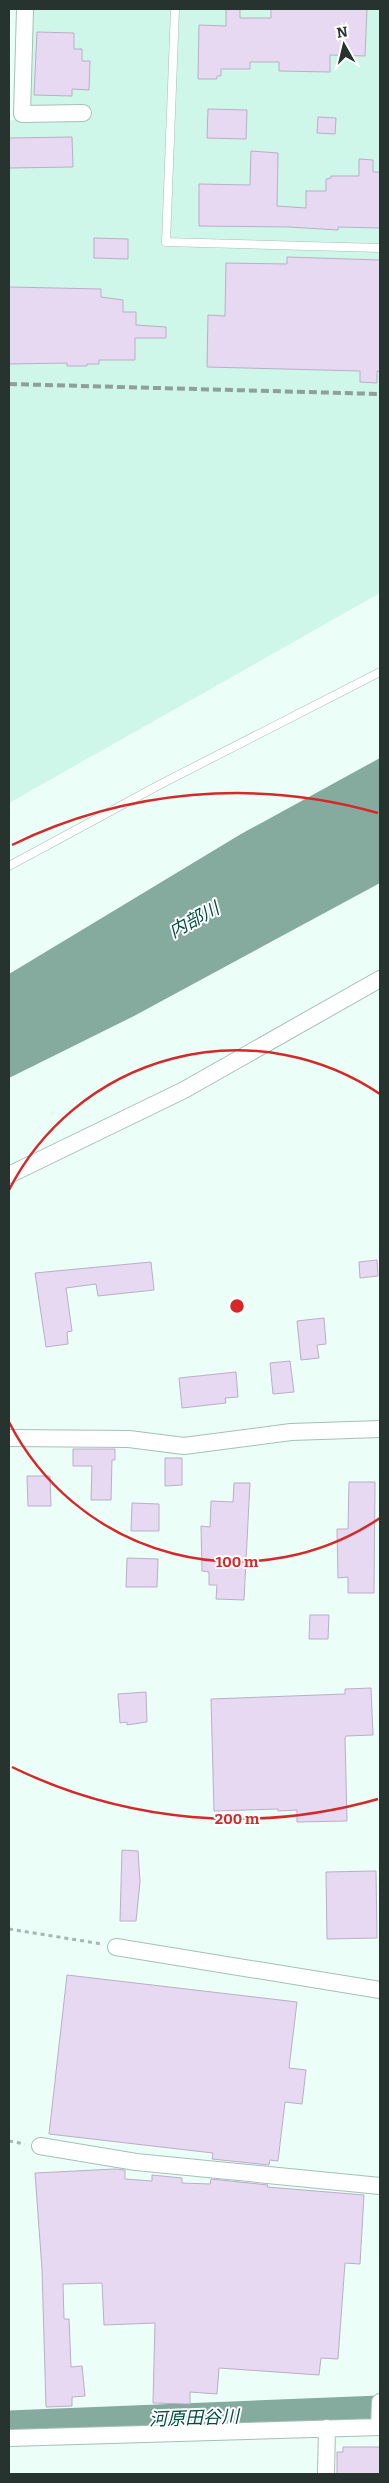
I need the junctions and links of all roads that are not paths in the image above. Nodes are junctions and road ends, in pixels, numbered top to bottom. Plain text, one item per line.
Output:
1 (25, 9) edge
2 (175, 9) edge
3 (83, 113) dead end
4 (15, 116) edge
5 (380, 248) edge
6 (380, 672) edge
7 (9, 866) edge
8 (380, 979) edge
9 (9, 1175) edge
10 (380, 1429) edge
11 (9, 1438) edge
12 (116, 1947) road end
13 (380, 1990) edge
14 (40, 2146) dead end
15 (380, 2186) edge
16 (380, 2418) edge
17 (327, 2428) junction
18 (9, 2438) edge
19 (326, 2474) edge

1 - 4 street
2 - 5 lane
3 - 4 street
6 - 7 lane
8 - 9 street
10 - 11 street
12 - 13 street
14 - 15 street
16 - 17 street
17 - 18 street
17 - 19 street

